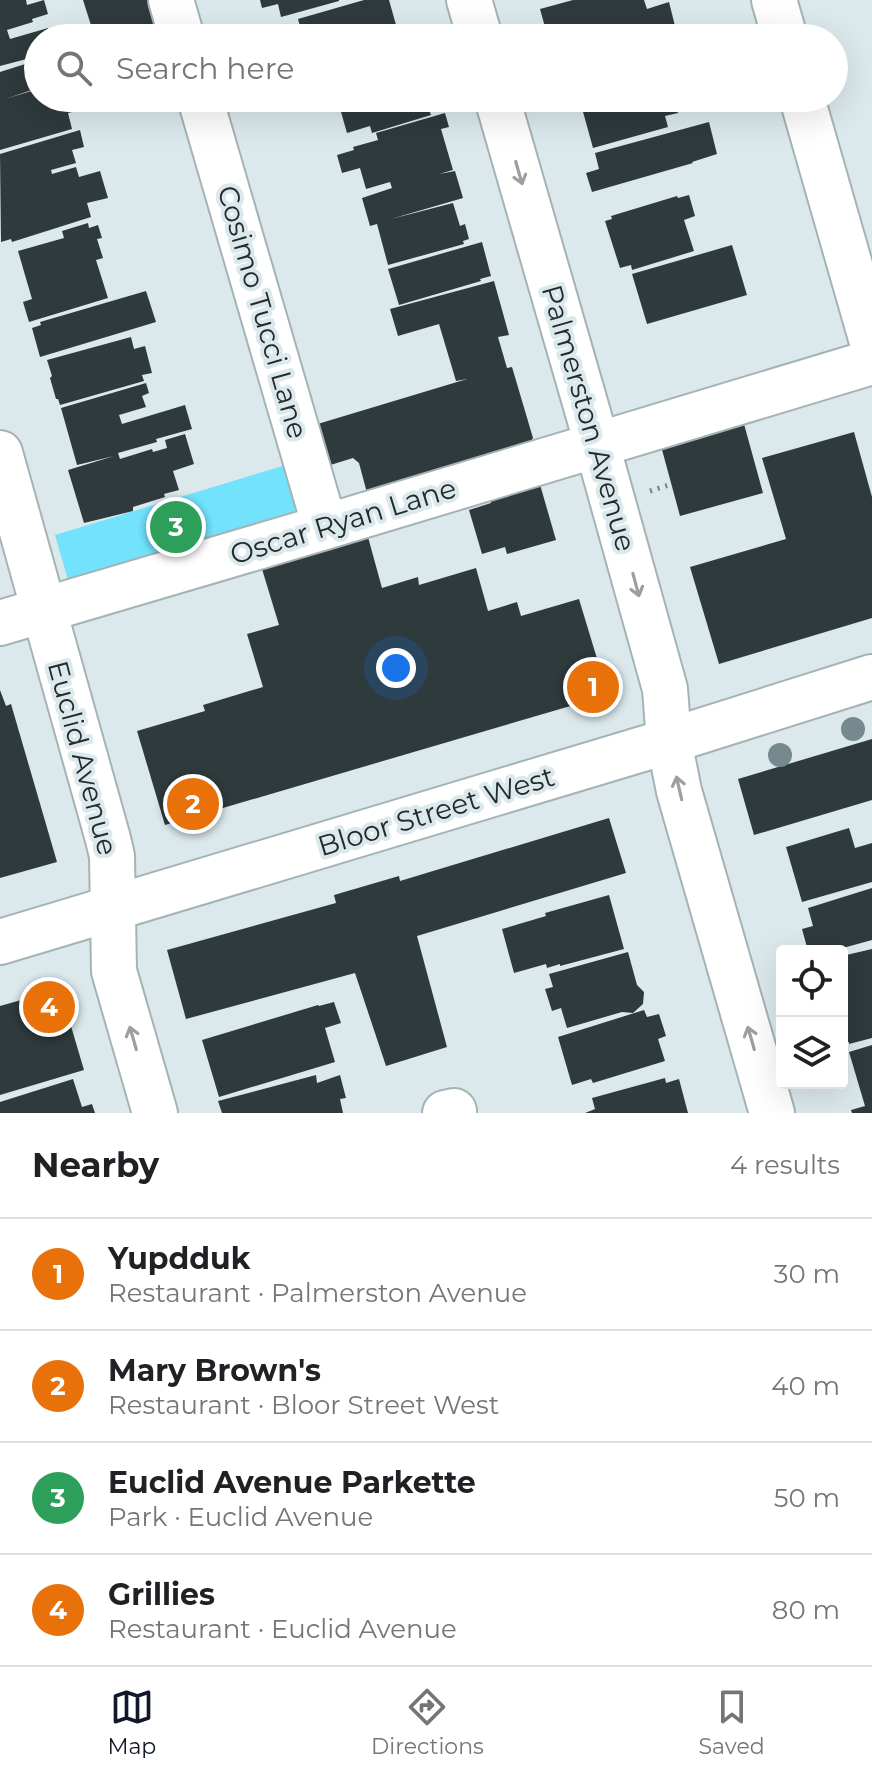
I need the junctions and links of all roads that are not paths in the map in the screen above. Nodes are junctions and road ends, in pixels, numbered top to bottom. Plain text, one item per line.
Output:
1 (171, 0) edge
2 (469, 0) edge
3 (774, 0) edge
4 (178, 24) edge
5 (476, 24) edge
6 (781, 24) edge
7 (204, 112) edge
8 (501, 112) edge
9 (806, 112) edge
10 (872, 342) edge
11 (872, 362) edge
12 (597, 445) junction
13 (0, 453) edge
14 (325, 527) junction
15 (44, 609) junction
16 (0, 623) edge
17 (872, 677) edge
18 (669, 741) junction
19 (113, 908) junction
20 (0, 942) edge
21 (155, 1113) edge
22 (445, 1113) edge
23 (454, 1113) edge
24 (772, 1113) edge

1 - 4 street
2 - 5 street
3 - 6 street
7 - 14 street, Cosimo Tucci Lane
8 -> 12 street, Palmerston Avenue
9 - 10 street
11 - 12 street, Oscar Ryan Lane
12 - 14 street, Oscar Ryan Lane
12 -> 18 street, Palmerston Avenue
13 - 15 street, Euclid Avenue
14 - 15 street, Oscar Ryan Lane
15 - 16 street, Oscar Ryan Lane
15 - 19 street, Euclid Avenue
17 - 18 street, Bloor Street West
18 - 19 street, Bloor Street West
24 -> 18 street, Palmerston Avenue
19 - 20 street, Bloor Street West
21 -> 19 street, Euclid Avenue
22 - 23 street

